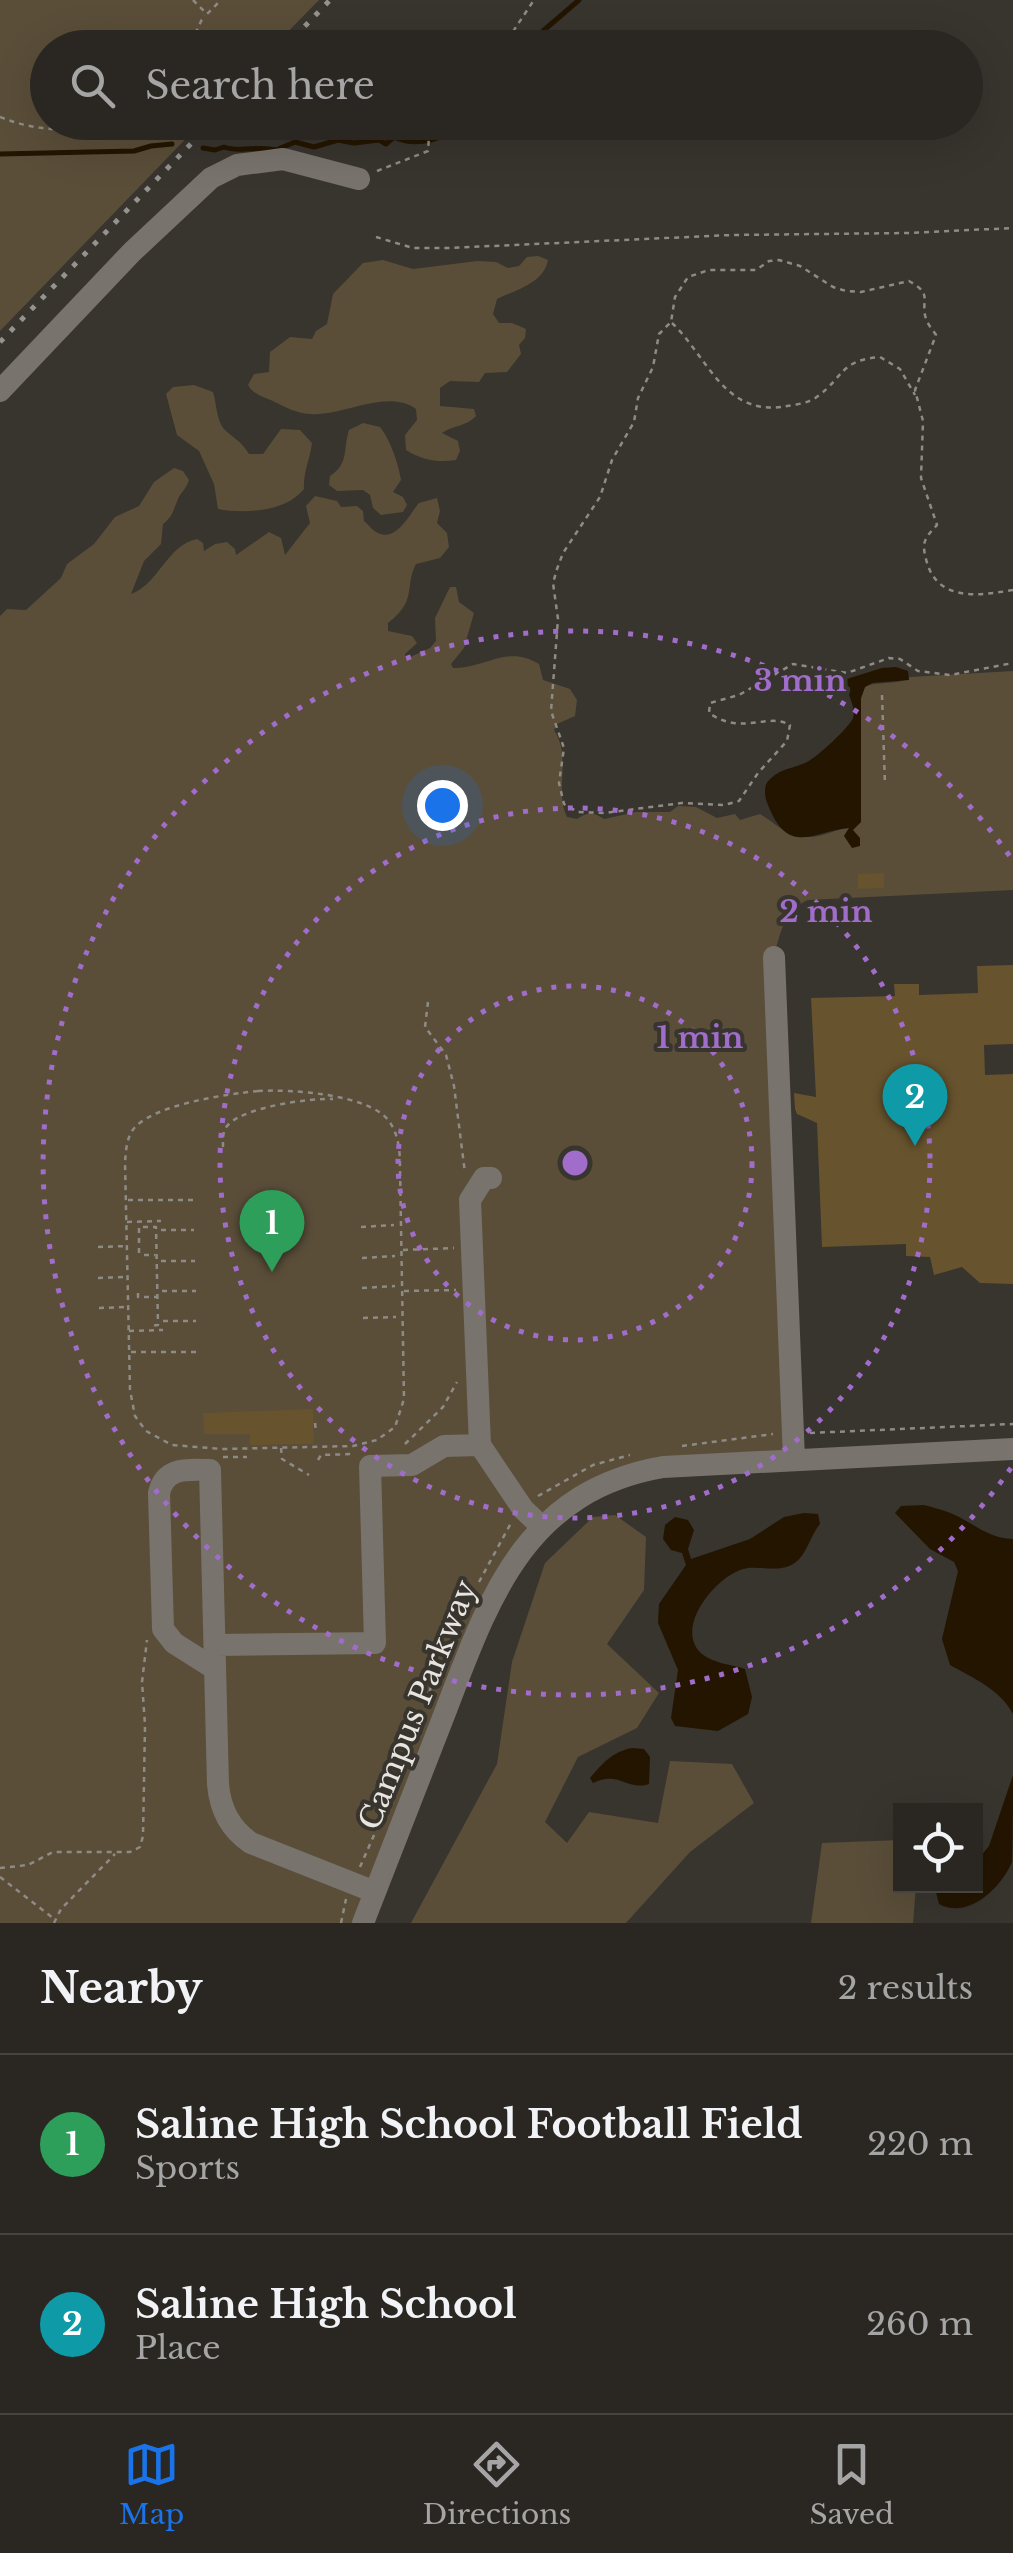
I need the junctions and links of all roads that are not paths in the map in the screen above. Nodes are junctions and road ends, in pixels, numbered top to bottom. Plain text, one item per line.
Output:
1 (359, 179) road end
2 (0, 391) edge
3 (774, 957) dead end
4 (482, 1173) road end
5 (480, 1446) junction
6 (1013, 1449) edge
7 (794, 1459) junction
8 (541, 1526) junction
9 (215, 1657) junction
10 (375, 1892) junction
11 (364, 1923) edge

1 - 2 street
3 - 7 street
4 - 5 street
5 - 8 street
5 - 9 street
6 - 7 street, Campus Parkway
7 - 8 street, Campus Parkway
8 - 10 street, Campus Parkway
9 - 9 street
9 - 10 street
10 - 11 street, Campus Parkway

